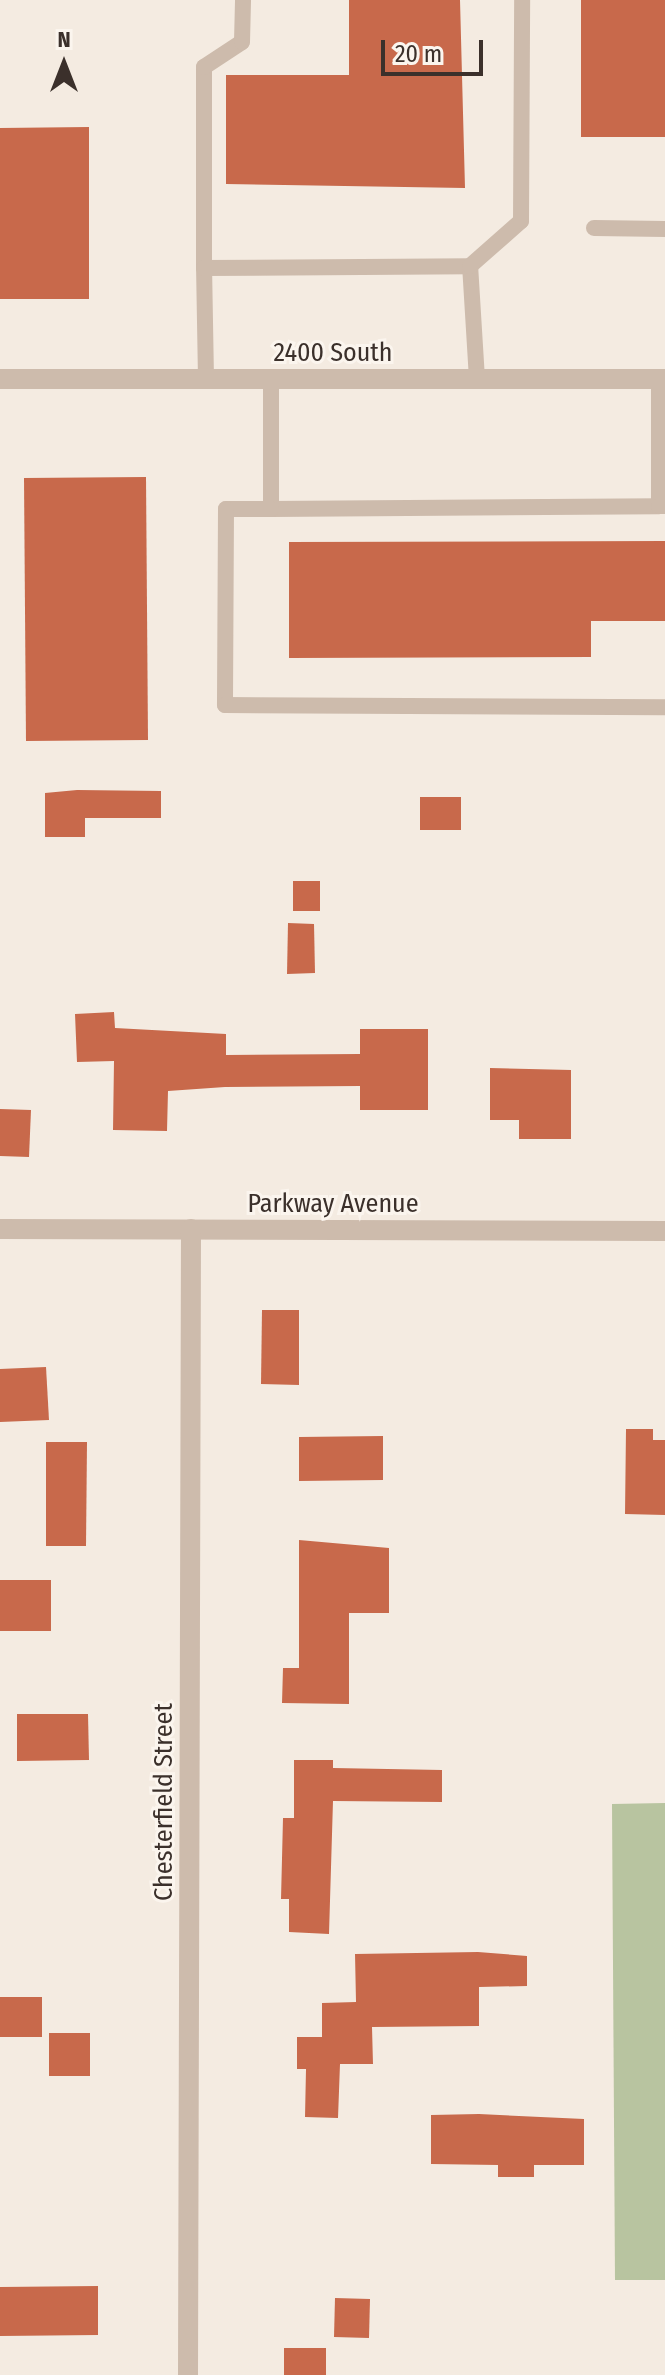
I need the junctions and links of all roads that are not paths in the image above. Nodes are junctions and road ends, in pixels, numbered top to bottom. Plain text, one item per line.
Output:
1 (243, 0) edge
2 (522, 0) edge
3 (594, 228) dead end
4 (665, 229) edge
5 (470, 266) junction
6 (204, 268) junction
7 (0, 379) edge
8 (206, 379) junction
9 (271, 379) junction
10 (477, 379) junction
11 (662, 379) edge
12 (662, 506) edge
13 (271, 509) junction
14 (665, 707) edge
15 (0, 1229) edge
16 (191, 1229) junction
17 (665, 1231) edge
18 (188, 2375) edge

1 - 6 lane
2 - 5 lane
3 - 4 lane
5 - 6 lane
5 - 10 lane
6 - 8 lane
7 - 8 street, 2400 South
8 - 9 street, 2400 South
9 - 10 street, 2400 South
9 - 13 lane
10 - 11 street, 2400 South
11 - 12 lane
12 - 13 lane
13 - 14 lane
15 - 16 street, Parkway Avenue
16 - 17 street, Parkway Avenue
16 - 18 street, Chesterfield Street

